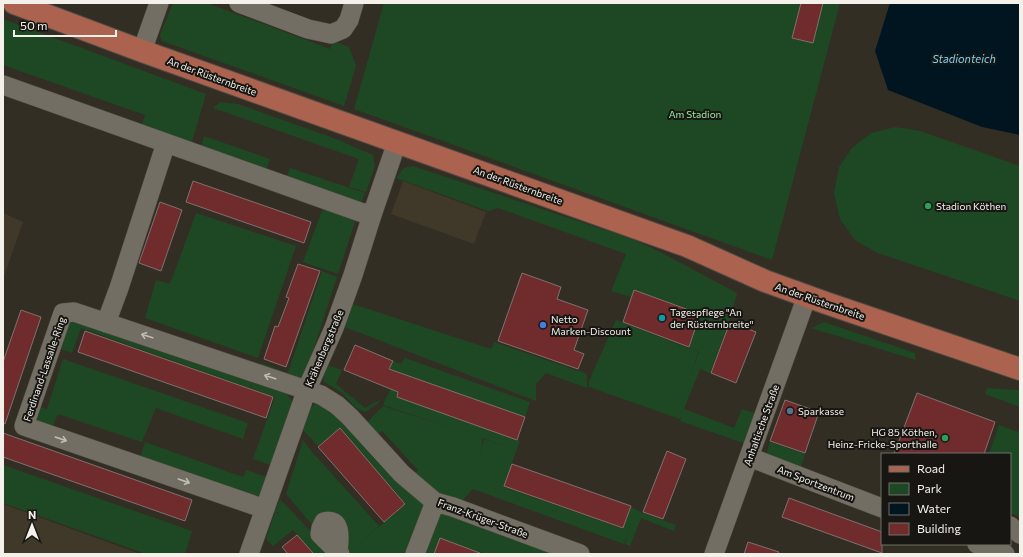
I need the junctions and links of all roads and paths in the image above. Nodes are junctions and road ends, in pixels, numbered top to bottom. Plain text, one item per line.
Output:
1 (14, 3) edge
2 (158, 3) edge
3 (239, 3) edge
4 (354, 3) edge
5 (142, 51) junction
6 (3, 85) edge
7 (397, 142) junction
8 (166, 143) junction
9 (372, 215) junction
10 (807, 296) junction
11 (106, 323) junction
12 (1020, 369) edge
13 (307, 390) junction
14 (750, 457) junction
15 (435, 502) junction
16 (881, 508) edge
17 (265, 509) junction
18 (1011, 527) edge
19 (1020, 534) edge
20 (980, 545) edge
21 (1020, 546) edge
22 (250, 554) edge
23 (415, 554) edge
24 (580, 554) edge
25 (714, 554) edge
26 (1005, 554) edge
27 (1015, 554) edge

1 - 5 main road, An der Rüsternbreite
2 - 5 street
3 - 4 street
5 - 7 main road, An der Rüsternbreite
6 - 8 street
7 - 9 street, Krähenbergstraße
7 - 10 main road, An der Rüsternbreite
8 - 9 street
8 - 11 street
9 - 13 street, Krähenbergstraße
10 - 12 main road, An der Rüsternbreite
10 - 14 street, Anhaltische Straße
13 -> 11 street, Ferdinand-Lassalle-Ring
11 -> 17 street, Ferdinand-Lassalle-Ring
13 - 15 street, Franz-Krüger-Straße
13 - 17 street, Krähenbergstraße
14 - 16 street, Am Sportzentrum
14 - 25 street, Anhaltische Straße
15 - 23 street
15 - 24 street, Franz-Krüger-Straße
17 - 22 street, Krähenbergstraße
18 - 19 street
20 - 26 street
21 - 27 street

